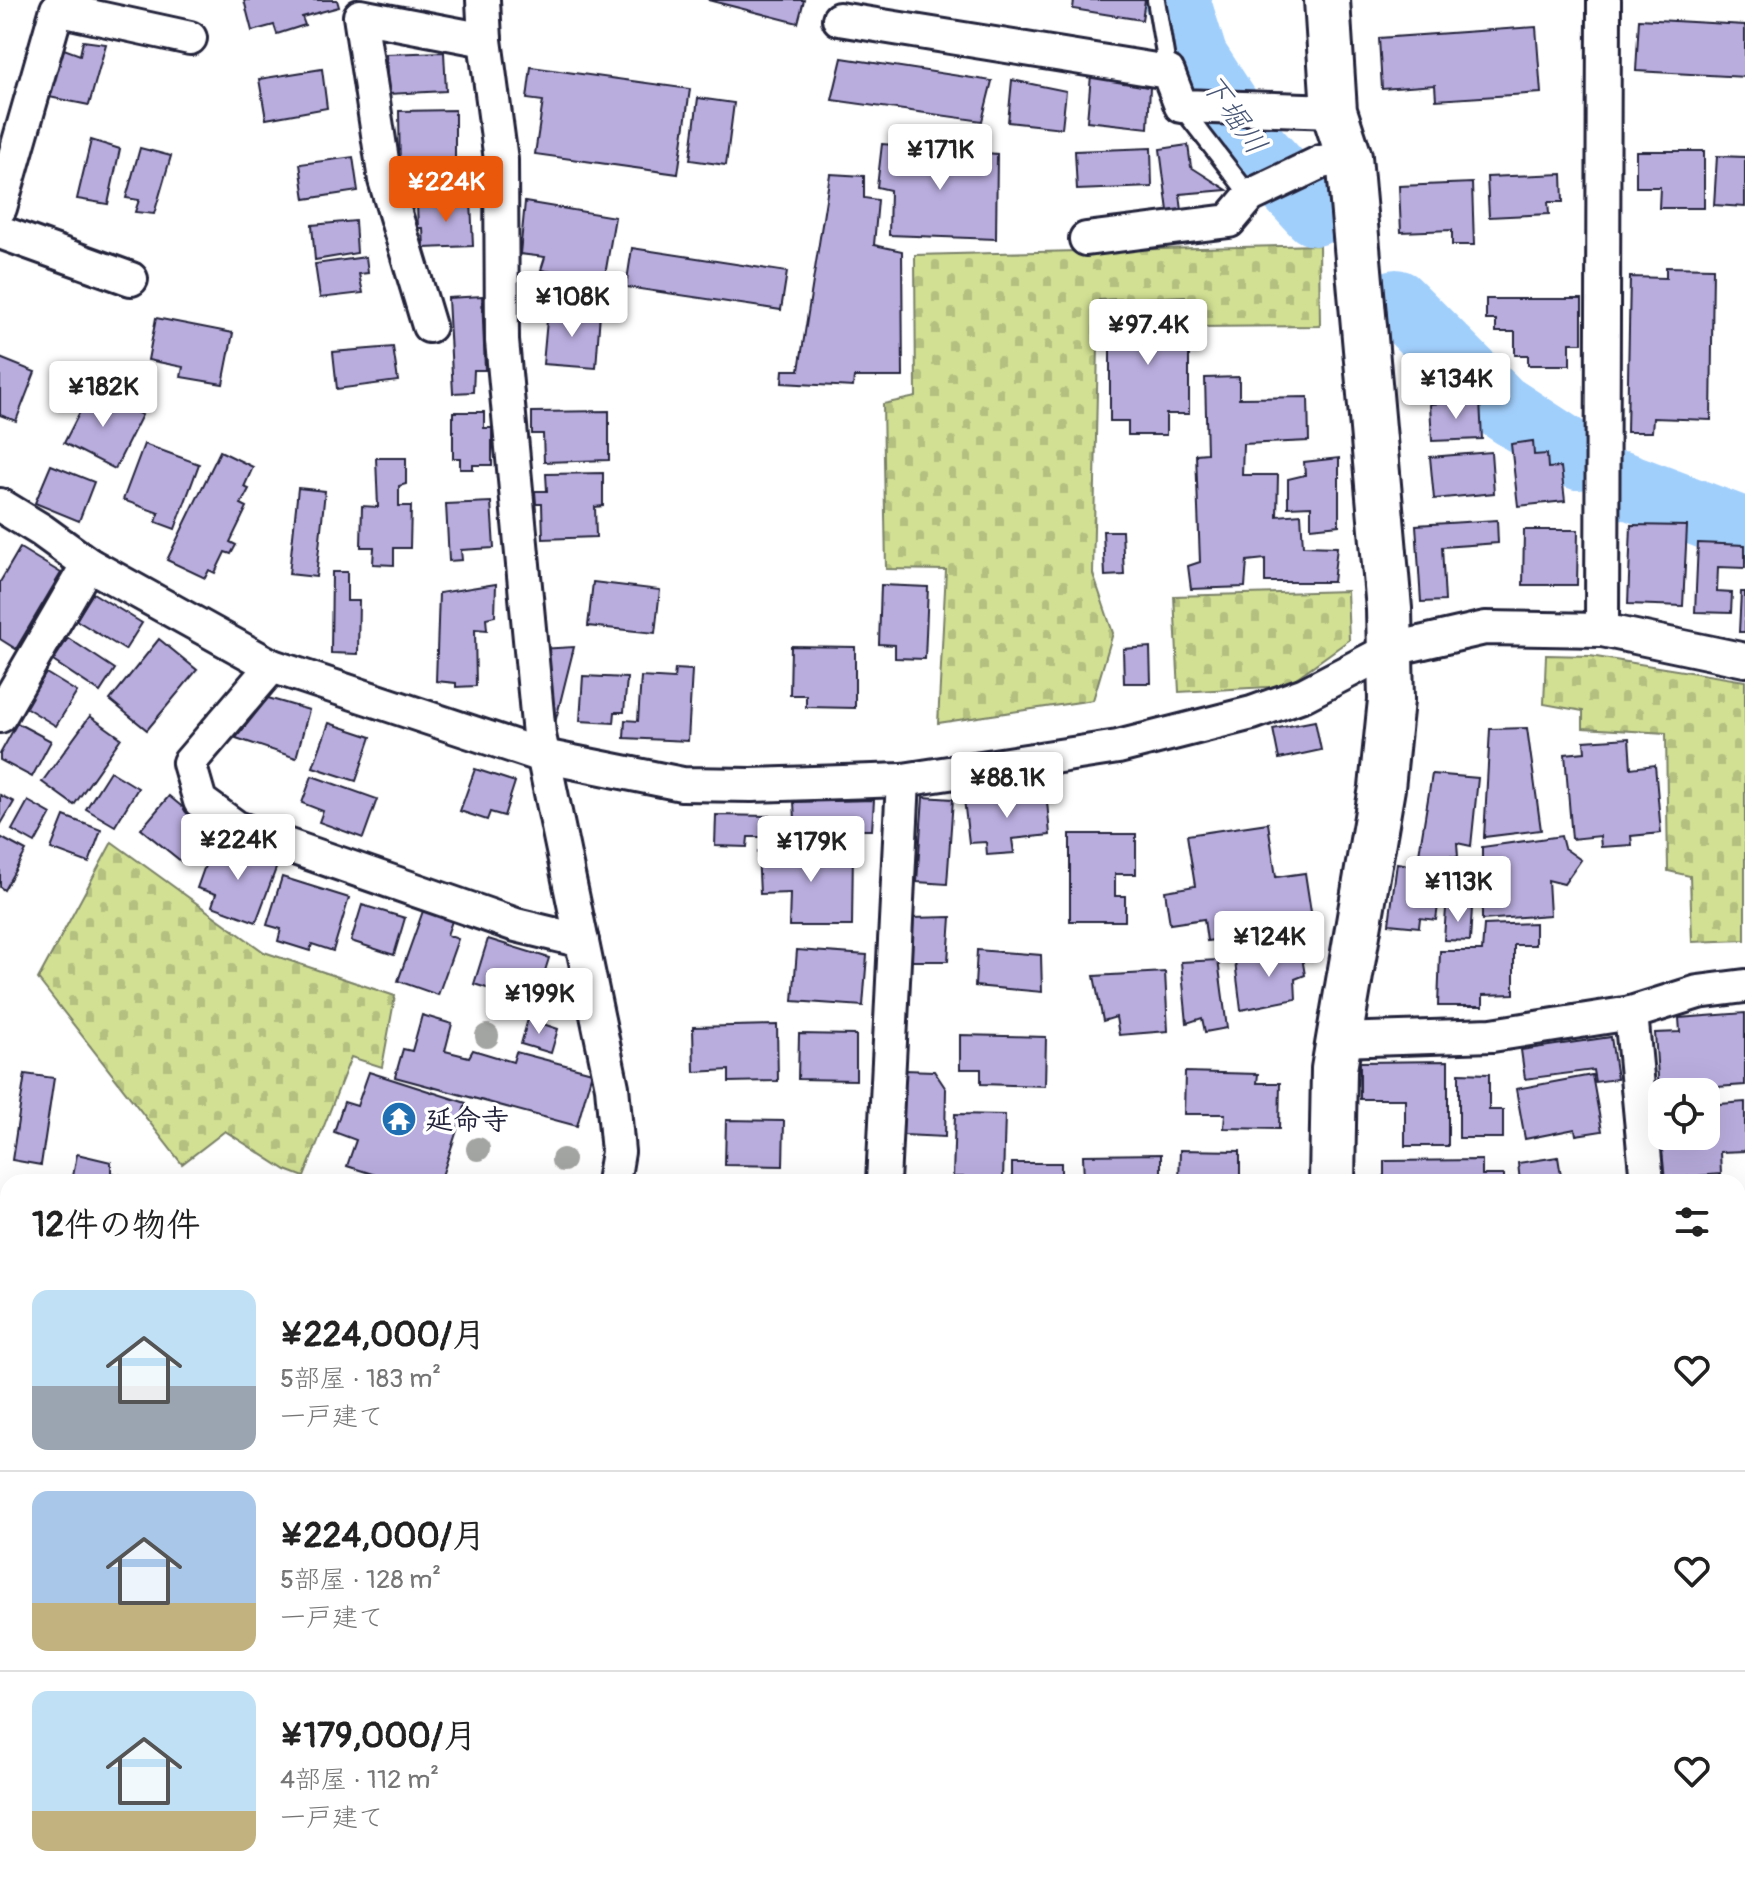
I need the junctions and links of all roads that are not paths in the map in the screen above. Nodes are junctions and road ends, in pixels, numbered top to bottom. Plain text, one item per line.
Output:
1 (483, 0) edge
2 (1156, 0) edge
3 (1327, 0) edge
4 (1604, 0) edge
5 (358, 8) edge
6 (839, 19) dead end
7 (190, 38) dead end
8 (485, 40) junction
9 (1168, 72) junction
10 (1181, 106) junction
11 (1334, 111) junction
12 (1335, 160) junction
13 (1250, 196) junction
14 (0, 208) edge
15 (0, 232) edge
16 (1086, 239) dead end
17 (131, 279) dead end
18 (429, 326) dead end
19 (0, 505) edge
20 (88, 564) junction
21 (1602, 630) junction
22 (1389, 650) junction
23 (1745, 660) edge
24 (272, 666) junction
25 (0, 716) edge
26 (543, 756) junction
27 (903, 780) junction
28 (582, 941) junction
29 (1745, 986) edge
30 (1631, 1013) junction
31 (1339, 1040) junction
32 (614, 1174) edge
33 (883, 1174) edge
34 (1332, 1174) edge
35 (1646, 1174) edge

1 - 8 street
2 - 9 lane
3 - 11 street
4 - 21 street
5 - 8 street
5 - 18 street
6 - 9 street
7 - 14 street
8 - 26 street
9 - 10 street
10 - 11 street
10 - 13 lane
11 - 12 street
12 - 13 street
12 - 22 street
13 - 16 street
15 - 17 street
19 - 20 street
20 - 24 street
20 - 25 street
21 - 22 street
21 - 23 street
22 - 27 street
22 - 31 street
24 - 26 street
24 - 28 street
26 - 27 street
26 - 28 street
27 - 33 street
28 - 32 street
29 - 30 street
30 - 31 street
30 - 35 street
31 - 34 street

